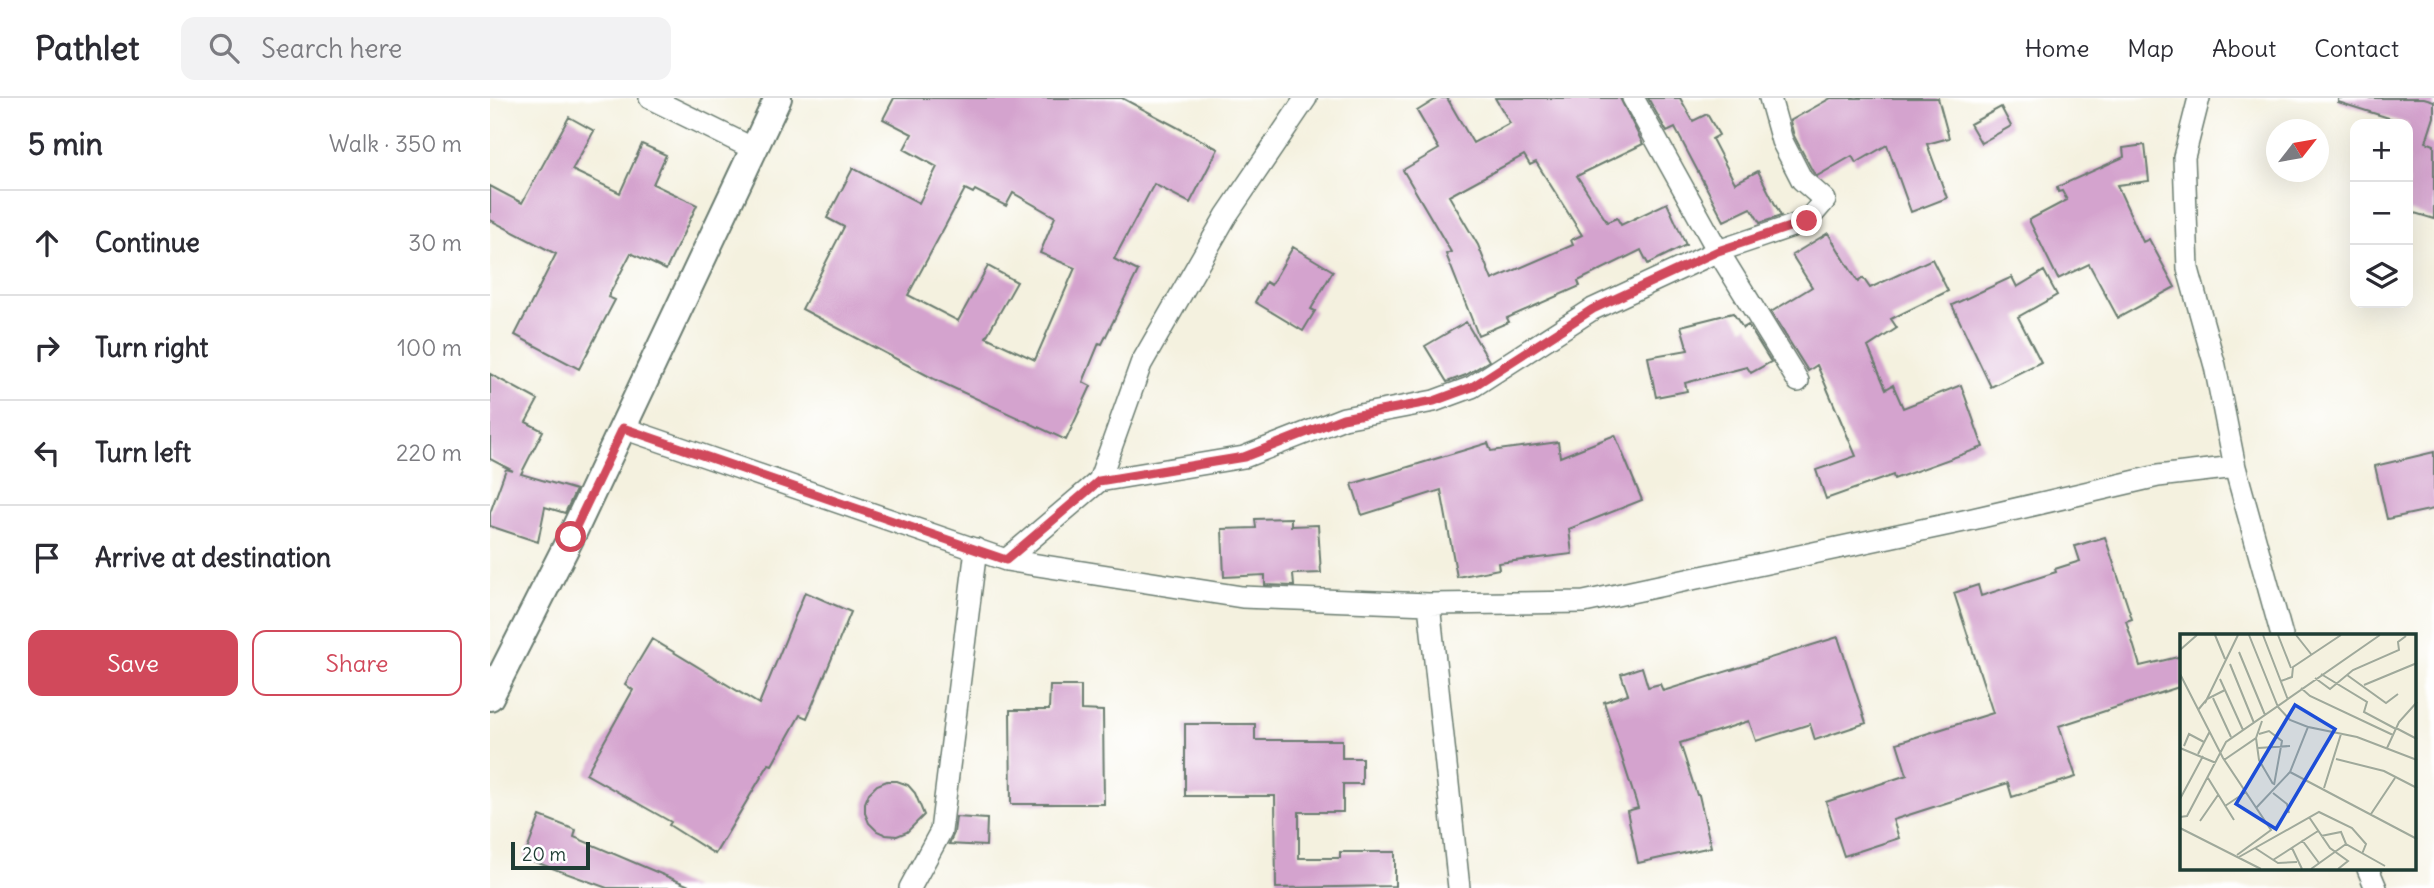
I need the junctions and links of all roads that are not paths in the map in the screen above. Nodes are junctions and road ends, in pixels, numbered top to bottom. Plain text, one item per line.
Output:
1 (650, 98) edge
2 (778, 98) edge
3 (1306, 98) edge
4 (1633, 98) edge
5 (1770, 98) edge
6 (2199, 98) edge
7 (754, 149) junction
8 (1718, 251) junction
9 (1798, 381) dead end
10 (623, 428) junction
11 (2235, 467) junction
12 (1099, 481) junction
13 (976, 548) junction
14 (1006, 560) junction
15 (1429, 604) junction
16 (2282, 634) edge
17 (490, 697) edge
18 (2368, 870) edge
19 (910, 888) edge
20 (1459, 888) edge
21 (2376, 888) edge

1 - 7 street
2 - 7 street
3 - 12 street
4 - 8 street
5 - 8 street
6 - 11 street
7 - 10 street
8 - 9 street
8 - 12 street
10 - 13 street
10 - 17 street
11 - 15 street
11 - 16 street
12 - 14 street
13 - 14 street
13 - 19 street
14 - 15 street
15 - 20 street
18 - 21 street

